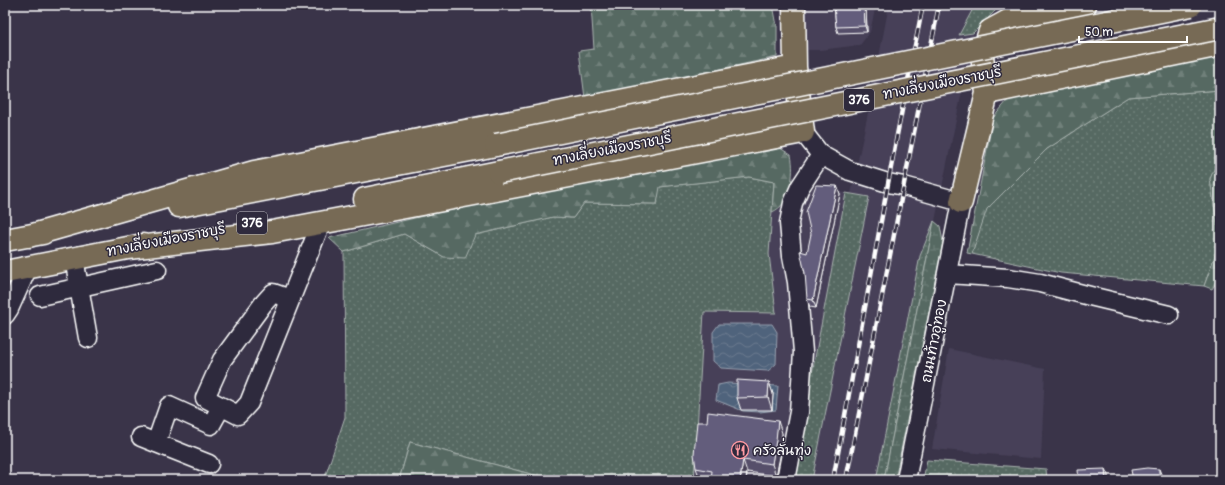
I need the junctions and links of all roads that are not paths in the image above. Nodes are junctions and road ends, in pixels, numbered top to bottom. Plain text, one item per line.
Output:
1 (794, 5) edge
2 (1085, 5) edge
3 (1191, 5) edge
4 (1220, 28) edge
5 (1220, 45) edge
6 (795, 67) junction
7 (987, 93) junction
8 (804, 132) junction
9 (821, 155) junction
10 (961, 202) junction
11 (321, 223) junction
12 (29, 236) junction
13 (5, 240) edge
14 (128, 248) junction
15 (74, 258) junction
16 (28, 267) junction
17 (157, 270) dead end
18 (5, 272) edge
19 (948, 274) junction
20 (79, 288) junction
21 (40, 296) dead end
22 (290, 299) junction
23 (6, 311) edge
24 (1169, 315) dead end
25 (88, 338) dead end
26 (221, 407) junction
27 (209, 464) dead end
28 (786, 480) edge
29 (906, 480) edge

1 - 6 main road
2 - 7 main road
3 - 12 main road, ทางเลี่ยงเมืองราชบุรี / 376, bridge
4 - 14 main road, ทางเลี่ยงเมืองราชบุรี / 376, bridge
5 - 7 main road
6 - 8 main road
6 - 12 main road
7 - 10 main road
8 - 9 street
8 - 11 main road
9 - 10 street
9 - 28 street
10 - 19 street, ถนนท้าวอู่ทอง
11 - 14 main road
11 - 22 street
12 - 13 main road, ทางเลี่ยงเมืองราชบุรี / 376
14 - 15 main road, ทางเลี่ยงเมืองราชบุรี / 376
15 - 16 main road, ทางเลี่ยงเมืองราชบุรี / 376
15 - 20 street
16 - 18 main road, ทางเลี่ยงเมืองราชบุรี / 376
16 - 23 street
17 - 20 street
19 - 24 street
19 - 29 street, ถนนท้าวอู่ทอง
20 - 21 street
20 - 25 street
22 - 26 street
22 - 26 street
26 - 27 street

